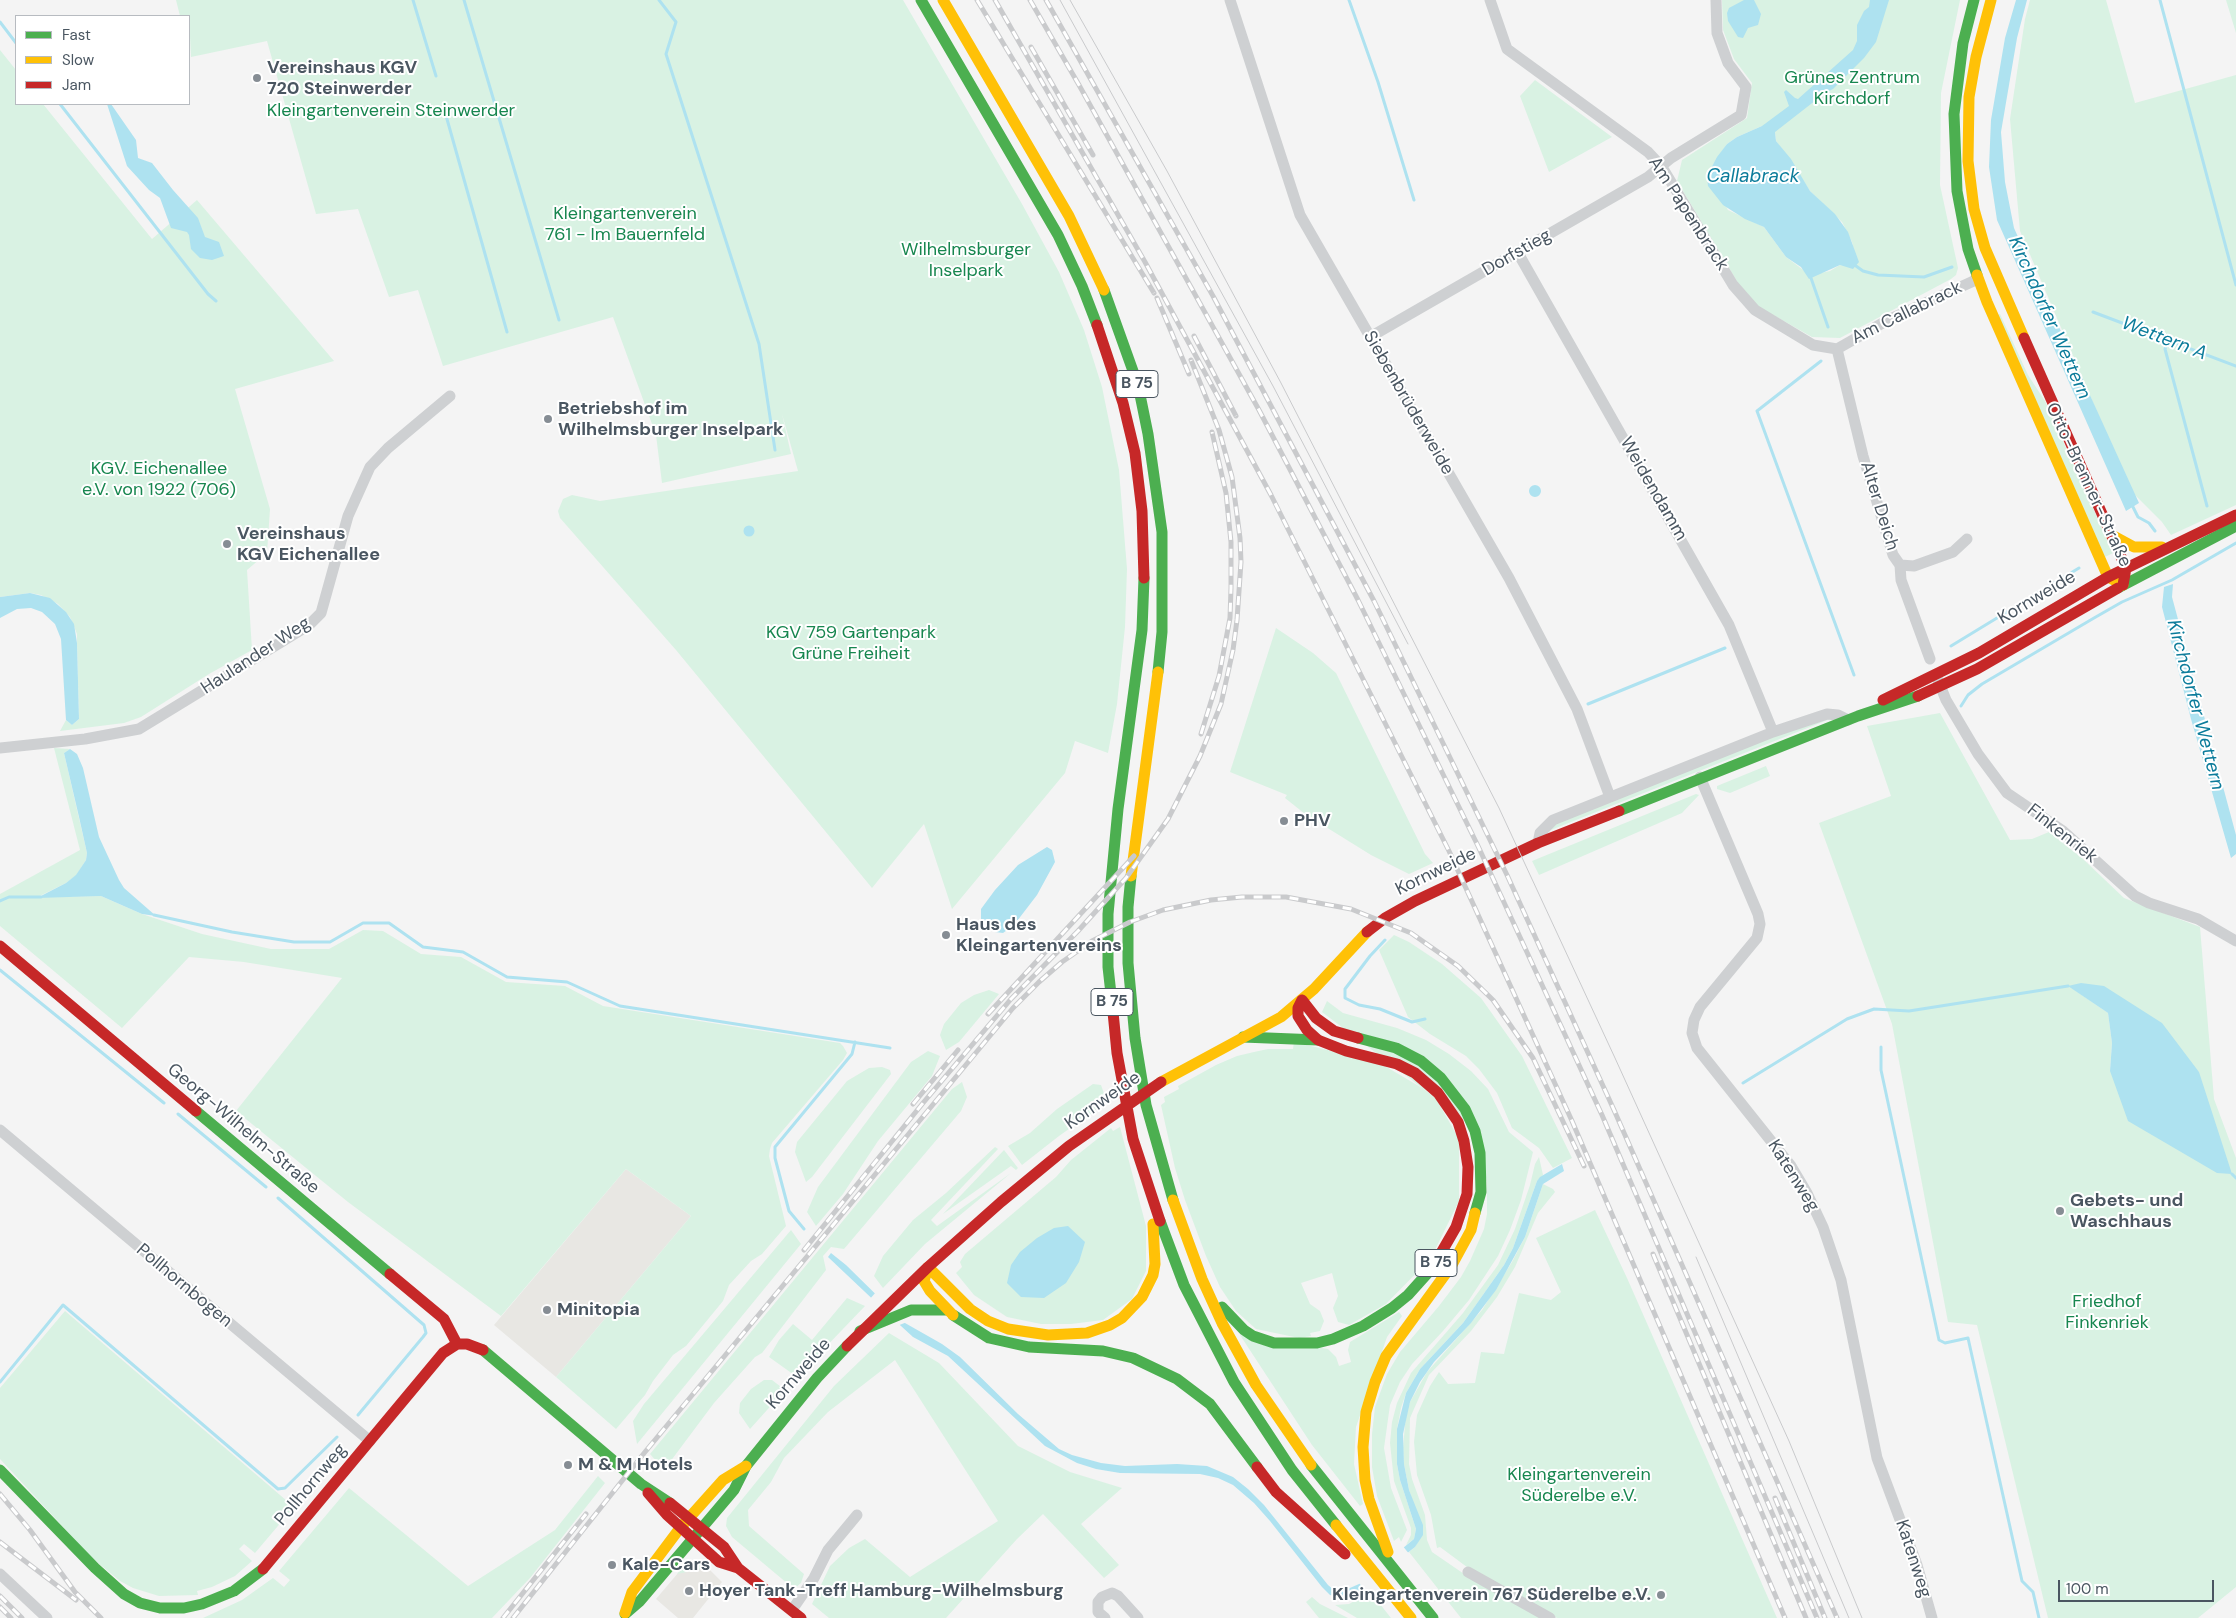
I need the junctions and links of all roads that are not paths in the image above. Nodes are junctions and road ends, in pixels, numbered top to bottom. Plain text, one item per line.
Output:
1 (921, 0) edge
2 (944, 0) edge
3 (1230, 0) edge
4 (1490, 0) edge
5 (1716, 0) edge
6 (1974, 0) edge
7 (1991, 0) edge
8 (1662, 167) junction
9 (1518, 253) junction
10 (1994, 272) junction
11 (1978, 279) junction
12 (1370, 337) junction
13 (1837, 349) junction
14 (450, 396) dead end
15 (2236, 515) edge
16 (2236, 526) edge
17 (2110, 534) junction
18 (1967, 539) dead end
19 (2174, 545) junction
20 (1900, 565) junction
21 (2126, 568) junction
22 (2108, 577) junction
23 (2123, 585) junction
24 (1930, 659) dead end
25 (1936, 675) junction
26 (1940, 687) junction
27 (1853, 718) junction
28 (1773, 732) junction
29 (0, 748) edge
30 (1700, 777) junction
31 (1610, 797) junction
32 (1538, 844) junction
33 (2236, 941) edge
34 (0, 946) edge
35 (1302, 1000) junction
36 (1243, 1037) junction
37 (1318, 1040) junction
38 (0, 1130) edge
39 (1150, 1192) junction
40 (928, 1267) junction
41 (1202, 1279) junction
42 (948, 1310) junction
43 (880, 1319) junction
44 (454, 1346) junction
45 (370, 1441) junction
46 (746, 1466) junction
47 (0, 1470) edge
48 (642, 1484) junction
49 (856, 1515) dead end
50 (688, 1518) junction
51 (680, 1528) junction
52 (701, 1529) junction
53 (692, 1539) junction
54 (1385, 1553) junction
55 (738, 1568) junction
56 (1365, 1569) junction
57 (1468, 1572) dead end
58 (0, 1574) edge
59 (792, 1610) junction
60 (184, 1613) edge
61 (624, 1616) edge
62 (1133, 1617) edge
63 (48, 1618) edge
64 (801, 1618) edge
65 (1105, 1618) edge
66 (1411, 1618) edge
67 (1434, 1618) edge
68 (1550, 1618) edge
69 (1932, 1618) edge

1 - 39 main road, B 75
2 - 41 main road, B 75
3 - 12 street, Siebenbrüderweide
4 - 8 street, Am Papenbrack
5 - 8 street, Dorfstieg
6 - 11 main road, Otto-Brenner-Straße
7 - 10 main road, Otto-Brenner-Straße
8 - 9 street, Dorfstieg
8 - 13 street, Am Papenbrack
9 - 12 street, Dorfstieg
9 - 28 street, Weidendamm
10 - 11 main road
10 - 17 main road, Otto-Brenner-Straße
11 - 13 street, Am Callabrack
11 - 22 main road, Otto-Brenner-Straße
12 - 31 street, Siebenbrüderweide
13 - 20 street, Alter Deich
14 - 29 street, Haulander Weg
15 - 19 main road, Kornweide
16 - 23 main road, Kornweide
17 - 19 main road
17 - 21 main road, Otto-Brenner-Straße
18 - 20 street
19 - 21 main road, Kornweide
20 - 24 street, Alter Deich
21 - 22 main road, Kornweide
21 - 23 main road, Otto-Brenner-Straße
22 - 23 main road, Otto-Brenner-Straße
22 - 25 main road, Kornweide
23 - 26 main road, Kornweide
25 - 26 street, Finkenriek
25 - 27 main road, Kornweide
26 - 27 main road, Kornweide
26 - 33 street, Finkenriek
27 - 28 street, Kornweide
27 - 30 main road, Kornweide
28 - 31 street, Kornweide
30 - 32 main road, Kornweide
30 - 69 street, Katenweg
31 - 32 street, Kornweide
32 - 35 main road, Kornweide
34 - 44 main road, Georg-Wilhelm-Straße
35 - 36 main road, Kornweide
35 - 37 main road, B 75
35 - 54 main road, B 75
36 - 37 main road, B 75
36 - 40 main road, Kornweide
37 - 41 main road, B 75
38 - 45 street, Pollhornbogen
39 - 40 main road
39 - 56 main road, B 75
40 - 42 main road
40 - 43 main road, Kornweide
41 - 54 main road, B 75
42 - 43 main road
42 - 56 main road
43 - 46 main road, Kornweide
44 - 45 main road, Pollhornweg
44 - 48 main road
45 - 60 main road, Pollhornweg
46 - 50 main road, Kornweide
46 - 52 main road, Kornweide
47 - 60 main road, Pollhornweg
48 - 50 main road
48 - 51 main road
49 - 59 street
50 - 51 main road, Kornweide
50 - 52 main road
51 - 53 main road
51 - 61 main road, Kornweide
52 - 53 main road, Kornweide
52 - 55 main road
53 - 55 main road
53 - 61 main road, Kornweide
54 - 67 main road, B 75
55 - 59 main road
56 - 66 main road
57 - 68 street
58 - 63 street
59 - 64 main road
62 - 65 street

